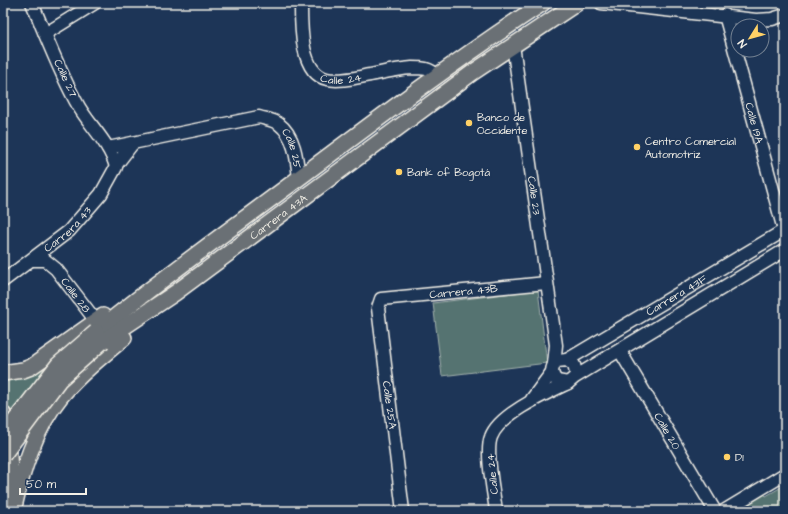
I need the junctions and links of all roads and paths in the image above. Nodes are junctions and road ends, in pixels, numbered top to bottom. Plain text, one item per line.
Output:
1 (32, 3) edge
2 (95, 3) edge
3 (301, 3) edge
4 (543, 3) edge
5 (577, 3) edge
6 (601, 3) edge
7 (636, 5) edge
8 (785, 15) edge
9 (725, 16) junction
10 (45, 34) junction
11 (513, 45) junction
12 (438, 76) junction
13 (133, 143) junction
14 (108, 148) junction
15 (116, 165) junction
16 (299, 178) junction
17 (785, 230) edge
18 (56, 242) junction
19 (785, 250) edge
20 (33, 260) junction
21 (56, 269) junction
22 (5, 275) edge
23 (546, 283) junction
24 (175, 293) junction
25 (381, 299) joint
26 (98, 331) junction
27 (620, 350) junction
28 (559, 364) junction
29 (3, 373) edge
30 (571, 380) junction
31 (531, 400) junction
32 (3, 414) edge
33 (3, 436) edge
34 (491, 437) joint
35 (3, 455) edge
36 (785, 474) edge
37 (13, 511) edge
38 (403, 511) edge
39 (496, 511) edge
40 (715, 511) edge
41 (724, 511) edge

1 - 10 street, Calle 27
2 - 10 street
3 - 12 street, Calle 24
4 - 12 main road, Carrera 43A
5 - 11 main road, Carrera 43A
6 - 7 street
7 - 9 street
8 - 9 street
9 - 17 street, Calle 19A
10 - 14 street, Calle 27
11 - 23 street, Calle 23
11 - 24 main road, Carrera 43A
12 - 16 main road, Carrera 43A
13 - 14 street
13 - 15 street, Carrera 43
13 - 16 street, Calle 25
14 - 15 street
15 - 18 street, Carrera 43
16 - 26 main road, Carrera 43A
17 - 28 street, Carrera 43F
18 - 20 street, Carrera 43
18 - 21 street, Calle 28
19 - 27 street, Carrera 43F
20 - 21 street, Calle 28
20 - 22 street, Carrera 43
21 - 26 street, Calle 28
23 - 25 street, Carrera 43B
23 - 28 street, Calle 23
24 - 26 main road, Carrera 43A
24 - 37 main road
25 - 38 street, Calle 25A
26 - 29 main road
26 - 33 main road, Carrera 43A, bridge
26 - 35 main road, Carrera 43A, bridge
27 - 30 street, Carrera 43F
27 - 40 street, Calle 20
28 - 30 street
28 - 30 street, Calle 23
28 - 31 street, Carrera 43F
30 - 31 street, Carrera 43F
31 - 34 street, Carrera 43F
32 - 37 main road
34 - 39 street, Calle 24
36 - 41 street

